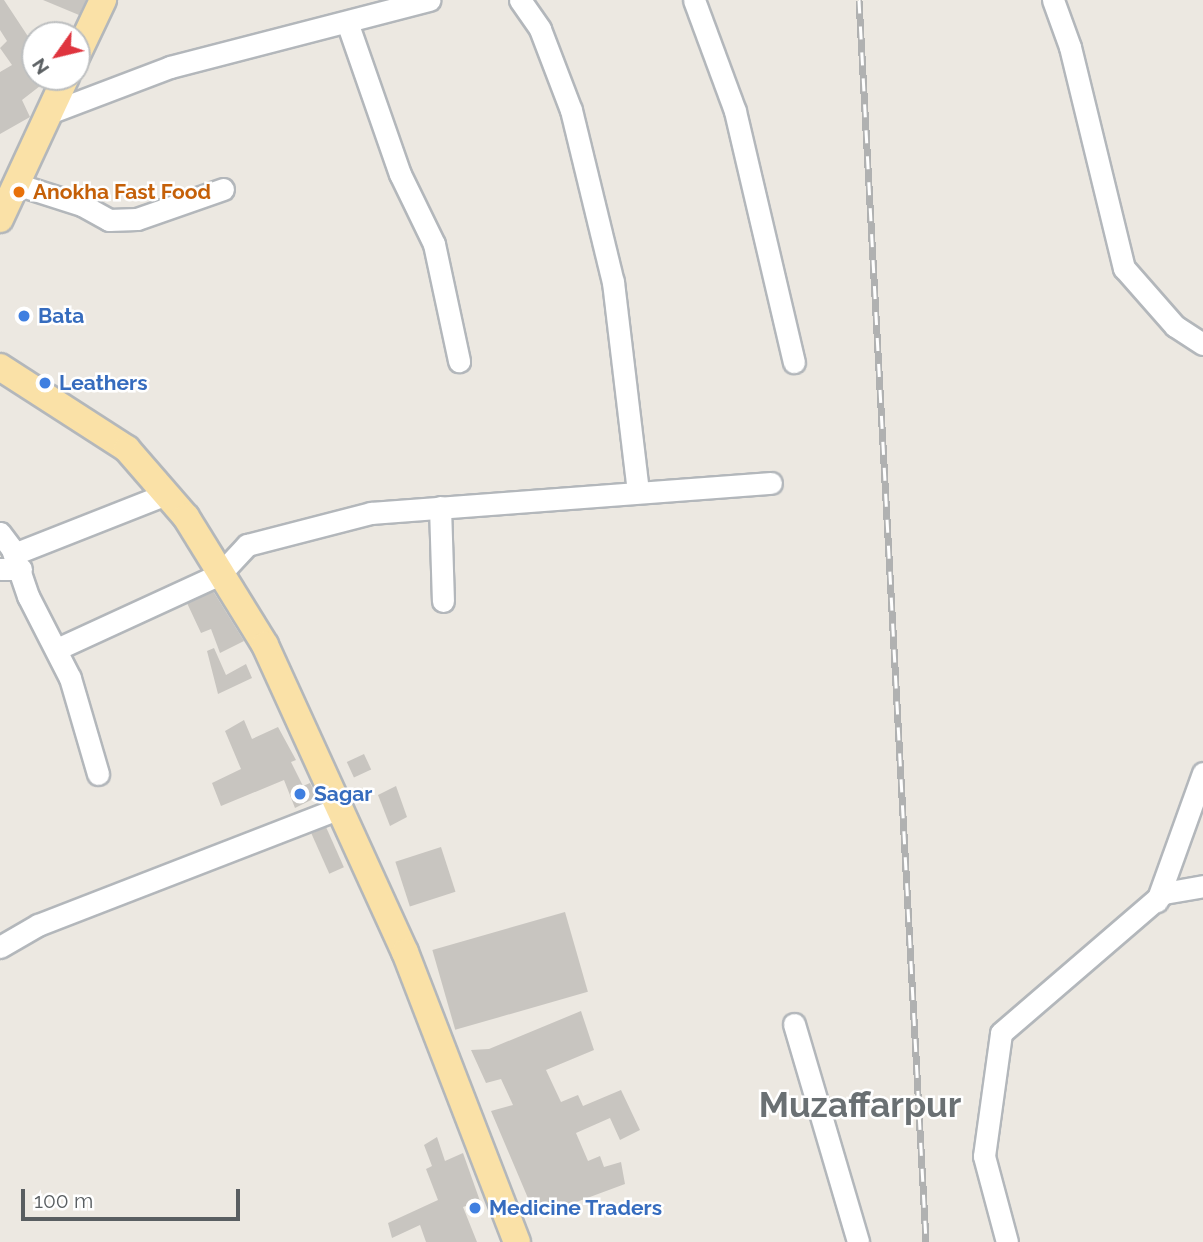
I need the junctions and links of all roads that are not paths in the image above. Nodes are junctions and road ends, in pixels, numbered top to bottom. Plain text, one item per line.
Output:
1 (103, 0) edge
2 (520, 0) edge
3 (694, 0) edge
4 (1053, 0) edge
5 (420, 1) edge
6 (347, 22) junction
7 (91, 25) edge
8 (59, 91) edge
9 (49, 113) junction
10 (16, 184) junction
11 (223, 189) dead end
12 (0, 219) edge
13 (1203, 344) edge
14 (459, 361) dead end
15 (794, 362) dead end
16 (0, 367) edge
17 (771, 483) dead end
18 (638, 492) junction
19 (166, 494) junction
20 (440, 507) junction
21 (0, 533) edge
22 (12, 564) edge
23 (219, 575) junction
24 (443, 601) dead end
25 (57, 649) junction
26 (298, 714) junction
27 (1203, 773) edge
28 (98, 774) dead end
29 (329, 812) junction
30 (1203, 886) edge
31 (1157, 901) junction
32 (0, 947) edge
33 (794, 1024) dead end
34 (508, 1242) edge
35 (517, 1242) edge
36 (527, 1242) edge
37 (858, 1242) edge
38 (1007, 1242) edge

1 - 7 main road
2 - 18 street
3 - 15 street
4 - 13 street
5 - 6 street
6 - 9 street
6 - 14 street
8 - 9 main road
9 - 10 main road
10 - 11 street
10 - 12 main road
16 - 19 main road
17 - 18 street
18 - 20 street
19 - 22 street
19 - 23 main road
20 - 23 street
20 - 24 street
21 - 22 street
22 - 25 street
23 - 25 street
23 - 26 main road
25 - 28 street
26 - 29 main road
26 - 35 main road
26 - 36 main road
27 - 31 street
29 - 32 street
29 - 34 main road
30 - 31 street
31 - 38 street
33 - 37 street

